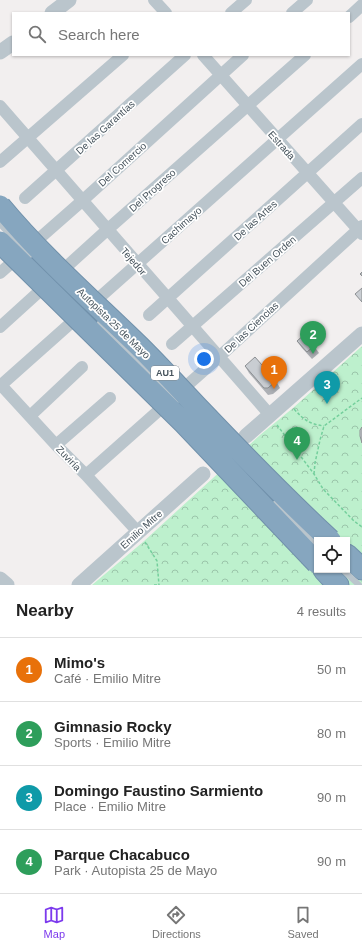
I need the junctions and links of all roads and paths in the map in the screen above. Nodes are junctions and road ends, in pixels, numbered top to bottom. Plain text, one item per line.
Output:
1 (69, 0) edge
2 (154, 0) edge
3 (246, 0) edge
4 (307, 0) edge
5 (362, 5) edge
6 (53, 12) edge
7 (165, 12) edge
8 (232, 12) edge
9 (293, 12) edge
10 (350, 16) edge
11 (12, 44) edge
12 (0, 52) edge
13 (121, 56) edge
14 (183, 56) edge
15 (204, 56) edge
16 (242, 56) edge
17 (304, 56) edge
18 (362, 64) edge
19 (220, 75) junction
20 (248, 105) junction
21 (0, 106) edge
22 (362, 124) edge
23 (27, 138) junction
24 (278, 139) junction
25 (0, 162) edge
26 (56, 171) junction
27 (307, 172) junction
28 (362, 178) edge
29 (25, 198) dead end
30 (82, 201) junction
31 (334, 202) junction
32 (0, 206) edge
33 (0, 224) edge
34 (108, 230) junction
35 (361, 230) edge
36 (0, 242) edge
37 (37, 262) dead end
38 (138, 264) junction
39 (0, 273) edge
40 (49, 273) dead end
41 (60, 284) dead end
42 (168, 299) junction
43 (83, 306) dead end
44 (89, 312) dead end
45 (149, 315) dead end
46 (94, 318) dead end
47 (0, 327) edge
48 (192, 327) junction
49 (362, 334) edge
50 (172, 344) dead end
51 (219, 357) junction
52 (82, 367) dead end
53 (0, 385) edge
54 (110, 398) dead end
55 (362, 398) edge
56 (286, 400) junction
57 (182, 407) dead end
58 (270, 415) junction
59 (30, 416) junction
60 (324, 426) junction
61 (246, 436) dead end
62 (56, 445) junction
63 (203, 474) dead end
64 (314, 474) junction
65 (86, 475) junction
66 (268, 497) dead end
67 (362, 528) edge
68 (138, 532) junction
69 (327, 537) edge
70 (314, 542) edge
71 (350, 558) edge
72 (314, 560) edge
73 (362, 570) edge
74 (327, 573) edge
75 (346, 573) edge
76 (0, 579) edge
77 (7, 585) edge
78 (79, 585) edge
79 (154, 585) edge
80 (159, 585) edge
81 (338, 585) edge
82 (359, 585) edge

1 - 6 street
2 - 7 street
3 - 8 street
4 - 9 street
5 - 10 street
11 - 12 street
13 - 23 street
14 - 26 street, De las Garantías
15 - 19 street, Estrada
16 - 19 street, Del Comercio
17 - 20 street, Del Progreso
18 - 24 street, Cachimayo
19 - 20 street, Estrada
19 - 30 street, Del Comercio
20 - 24 street, Estrada
20 - 34 street, Del Progreso
21 - 23 street, Tejedor
22 - 27 street, De las Artes
23 - 25 street
23 - 26 street, Tejedor
24 - 27 street, Estrada
24 - 38 street, Cachimayo
26 - 29 street, De las Garantías
26 - 30 street, Tejedor
27 - 31 street, Estrada
27 - 42 street, De las Artes
28 - 31 street, Del Buen Orden
30 - 34 street, Tejedor
30 - 39 street, Del Comercio
31 - 35 street, Estrada
31 - 48 street, Del Buen Orden
32 - 69 highway, Autopista 25 de Mayo / AU1, bridge
33 - 37 lane, bridge
34 - 38 street, Tejedor
34 - 47 street, Del Progreso
35 - 51 street, De las Ciencias
36 - 72 highway, AU1, bridge
38 - 42 street, Tejedor
38 - 53 street, Cachimayo
40 - 41 lane
42 - 45 street, De las Artes
42 - 48 street, Tejedor
43 - 44 lane
46 - 57 lane, bridge
48 - 50 street, Del Buen Orden
48 - 51 street, Tejedor
49 - 56 street
51 - 58 street, Tejedor
51 - 65 street, De las Ciencias
52 - 59 street
53 - 59 street, Zuviría
54 - 62 street
55 - 60 path
56 - 58 street
56 - 60 path
58 - 61 street
58 - 64 path
59 - 62 street, Zuviría
60 - 64 path
62 - 65 street, Zuviría
63 - 68 street, Emilio Mitre
64 - 67 path
65 - 68 street, Zuviría
66 - 70 lane, bridge
68 - 78 street, Emilio Mitre
68 - 80 path
71 - 73 highway
74 - 81 highway
75 - 82 lane
76 - 77 street
79 - 80 path

